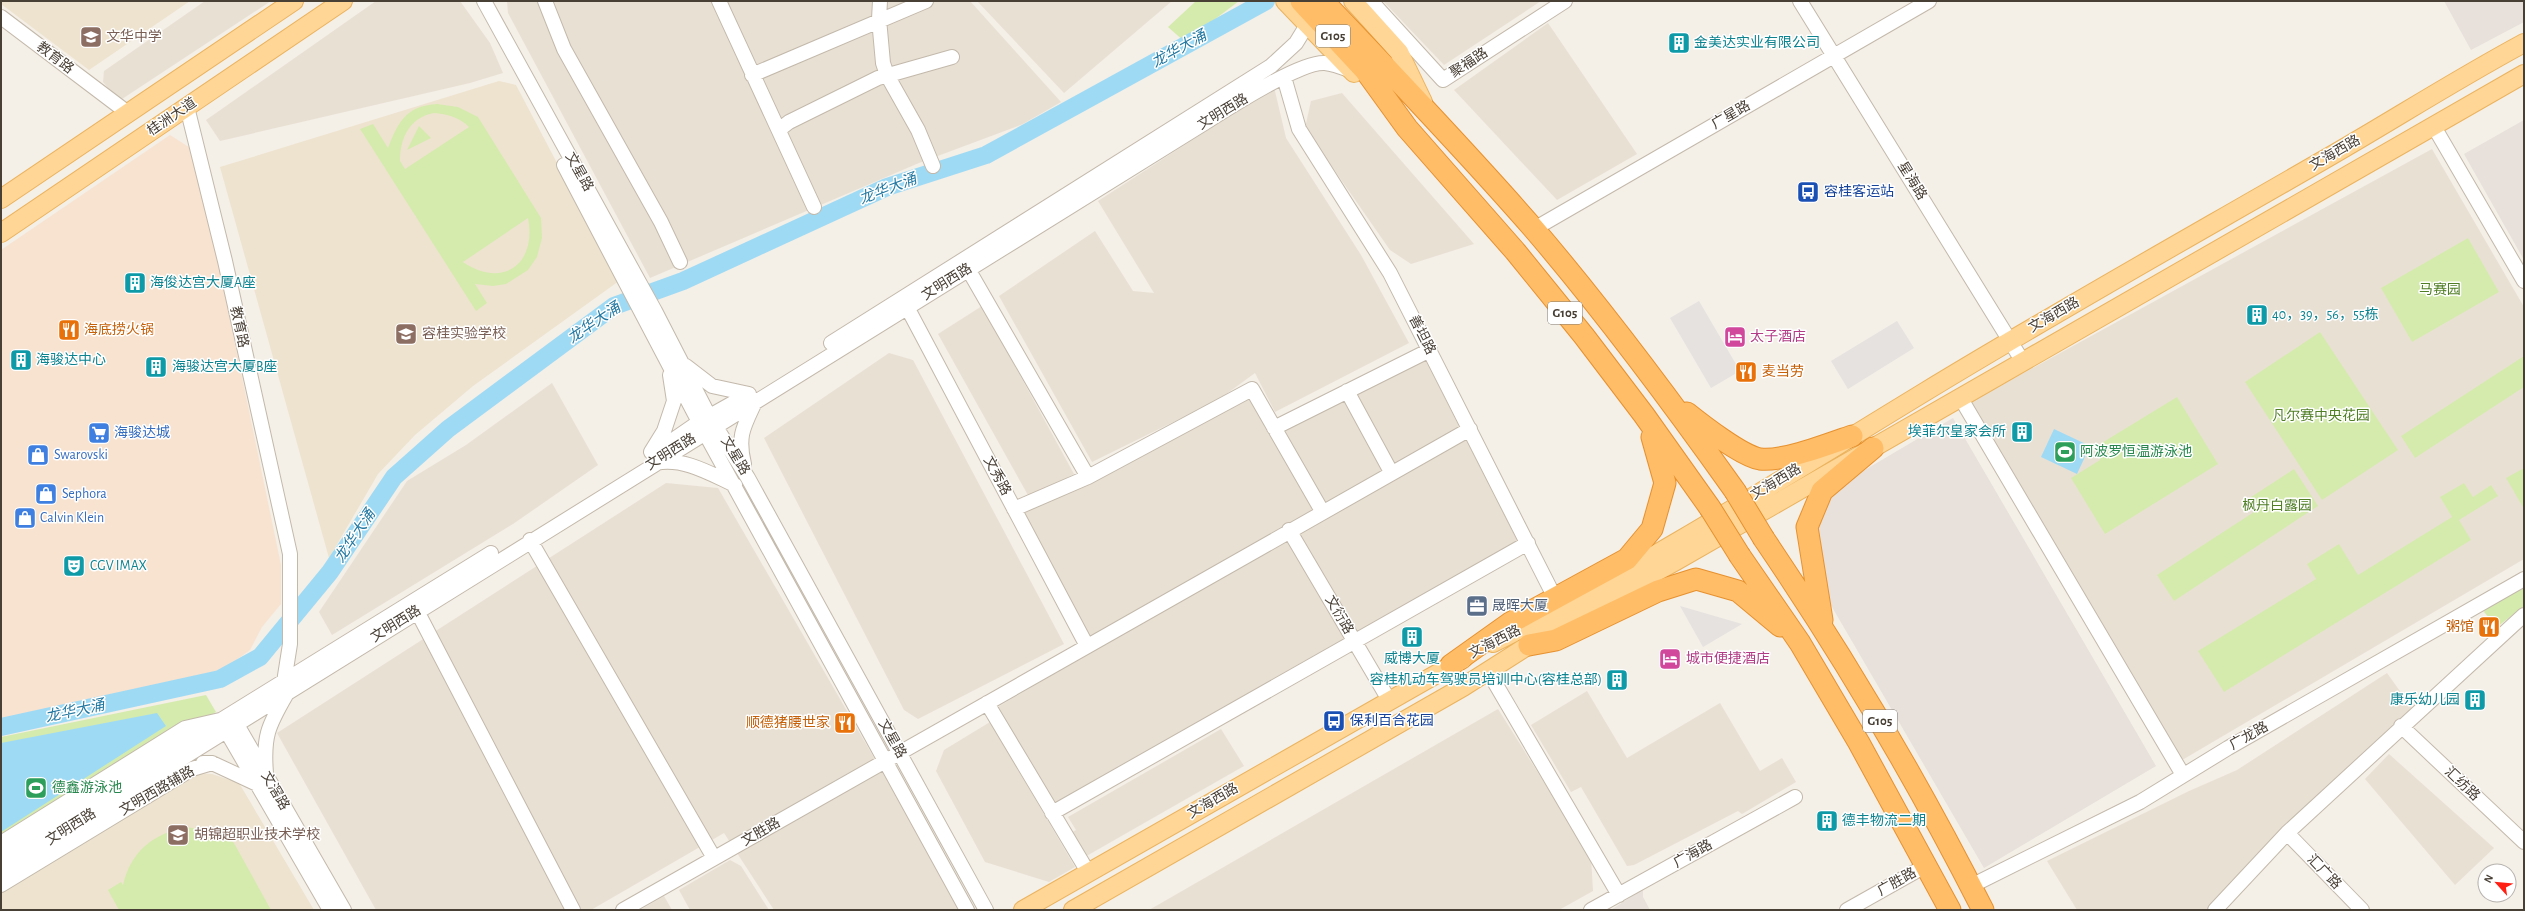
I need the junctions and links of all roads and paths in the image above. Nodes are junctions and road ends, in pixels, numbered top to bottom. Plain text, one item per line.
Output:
1 (294, 1) edge
2 (342, 1) edge
3 (474, 1) edge
4 (484, 1) edge
5 (545, 1) edge
6 (719, 1) edge
7 (880, 1) edge
8 (926, 1) edge
9 (1285, 1) edge
10 (1301, 1) edge
11 (1323, 1) edge
12 (1353, 1) edge
13 (1371, 1) edge
14 (1565, 1) edge
15 (1800, 1) edge
16 (1929, 1) edge
17 (1, 17) edge
18 (879, 20) junction
19 (1307, 24) junction
20 (2524, 43) edge
21 (1835, 55) junction
22 (952, 57) dead end
23 (1358, 70) junction
24 (2524, 74) edge
25 (752, 75) junction
26 (887, 75) junction
27 (1284, 77) junction
28 (187, 107) junction
29 (1426, 109) junction
30 (128, 113) junction
31 (2433, 125) junction
32 (780, 130) junction
33 (933, 166) dead end
34 (1, 200) edge
35 (814, 207) dead end
36 (1534, 229) junction
37 (1, 233) edge
38 (680, 262) dead end
39 (968, 269) junction
40 (2524, 281) edge
41 (641, 296) junction
42 (907, 307) junction
43 (2010, 340) junction
44 (1430, 350) junction
45 (668, 362) junction
46 (2023, 362) junction
47 (683, 364) junction
48 (1348, 391) junction
49 (752, 397) junction
50 (1960, 397) junction
51 (1671, 401) junction
52 (1644, 415) junction
53 (707, 424) junction
54 (1274, 428) junction
55 (1470, 428) junction
56 (1852, 436) junction
57 (1873, 448) junction
58 (651, 460) junction
59 (1392, 472) junction
60 (1088, 477) junction
61 (748, 478) junction
62 (735, 485) junction
63 (1014, 509) junction
64 (1322, 512) junction
65 (1289, 530) junction
66 (530, 540) junction
67 (1528, 543) junction
68 (2524, 579) edge
69 (1555, 598) junction
70 (417, 611) junction
71 (2524, 615) edge
72 (1823, 626) junction
73 (1354, 642) junction
74 (1800, 643) junction
75 (1529, 645) junction
76 (1087, 646) junction
77 (1451, 665) junction
78 (1488, 671) junction
79 (285, 687) junction
80 (1389, 700) junction
81 (987, 703) junction
82 (228, 722) junction
83 (2401, 726) junction
84 (900, 753) junction
85 (885, 761) junction
86 (174, 763) junction
87 (212, 764) junction
88 (2183, 775) junction
89 (262, 780) junction
90 (1795, 797) dead end
91 (1052, 813) junction
92 (2287, 833) junction
93 (2524, 842) edge
94 (1, 843) edge
95 (1, 856) edge
96 (714, 858) junction
97 (1927, 865) junction
98 (1, 871) edge
99 (1088, 872) junction
100 (1, 885) edge
101 (1971, 886) junction
102 (1619, 895) junction
103 (330, 910) edge
104 (344, 910) edge
105 (573, 910) edge
106 (623, 910) edge
107 (967, 910) edge
108 (986, 910) edge
109 (1022, 910) edge
110 (1073, 910) edge
111 (1591, 910) edge
112 (1847, 910) edge
113 (1950, 910) edge
114 (1983, 910) edge
115 (2215, 910) edge
116 (2362, 910) edge

1 - 30 main road, 桂洲大道
2 - 28 main road, 桂洲大道
3 - 41 street
4 - 41 street, 文星路
5 - 38 street
6 - 25 street
7 - 18 street
8 - 18 street
9 - 19 main road
10 - 23 highway, G105
11 - 29 highway
12 - 29 main road
13 - 14 street, 聚福路
15 - 21 street, 星海路
16 - 21 street, 广星路
17 - 30 street, 教育路
18 - 25 street
18 - 26 street
19 - 23 main road
19 - 49 street, 文明西路
20 - 43 main road, 文海西路
21 - 36 street, 广星路
21 - 43 street, 星海路
22 - 26 street
23 - 27 street, 文明西路
23 - 52 highway, G105
24 - 31 main road, 文海西路
25 - 32 street
26 - 32 street
26 - 33 street
27 - 39 street, 文明西路
27 - 44 street, 善坦路
28 - 37 main road, 桂洲大道
28 - 79 street, 教育路
29 - 36 highway
30 - 34 main road, 桂洲大道
31 - 40 street
31 - 46 main road, 文海西路
32 - 35 street
36 - 51 highway
39 - 42 street, 文明西路
39 - 60 street
41 - 45 street, 文星路
41 - 47 street, 文星路
42 - 49 street, 文明西路
42 - 63 street, 文秀路
43 - 46 street, 星海路
43 - 56 main road, 文海西路
44 - 48 street
44 - 55 street, 善坦路
45 - 53 street, 文星路
45 - 58 street
46 - 50 main road, 文海西路
47 - 49 street
47 - 53 street, 文星路
48 - 54 street
48 - 59 street
49 - 53 street, 文明西路
49 - 61 street
50 - 57 main road, 文海西路
50 - 88 street
51 - 56 highway
51 - 72 highway, G105, bridge
52 - 69 highway
52 - 74 highway, G105, bridge
53 - 58 street, 文明西路
53 - 61 street, 文星路
53 - 62 street, 文星路
54 - 60 street
54 - 64 street
55 - 59 street, 文胜路
55 - 67 street, 善坦路
56 - 77 main road, 文海西路
57 - 72 highway
57 - 75 main road, 文海西路
58 - 62 street
58 - 66 street, 文明西路
58 - 79 street, 文明西路
59 - 64 street, 文胜路
60 - 63 street
61 - 84 street, 文星路
62 - 85 street, 文星路
63 - 76 street, 文秀路
64 - 65 street, 文胜路
65 - 73 street, 文衍路
65 - 76 street, 文胜路
66 - 70 street, 文明西路
66 - 96 street
67 - 69 street, 善坦路
67 - 73 street
68 - 88 street, 广龙路
69 - 77 highway
70 - 79 street, 文明西路
70 - 105 street
71 - 83 street
72 - 101 highway, G105
73 - 80 street, 文衍路
73 - 91 street
74 - 75 highway
74 - 97 highway, G105
75 - 78 main road, 文海西路
76 - 81 street, 文胜路
77 - 80 main road, 文海西路
78 - 102 street
78 - 110 main road, 文海西路
79 - 82 street, 文明西路
79 - 89 street
80 - 99 main road, 文海西路
81 - 84 street, 文胜路
81 - 91 street
82 - 86 street, 文明西路
82 - 89 street, 文滘路
82 - 94 street
82 - 95 street, 文明西路
83 - 92 street
83 - 93 street, 汇纺路
84 - 85 street, 文胜路
84 - 108 street, 文星路
85 - 96 street, 文胜路
85 - 107 street, 文星路
86 - 87 street
86 - 98 street, 文明西路
87 - 89 street
87 - 100 street, 文明西路辅路
88 - 101 street, 广龙路
89 - 103 street, 文滘路
89 - 104 street, 文滘路
90 - 102 street, 广海路
91 - 99 street
92 - 115 street
92 - 116 street, 汇广路
96 - 106 street, 文胜路
97 - 112 street, 广胜路
97 - 113 highway, G105
99 - 109 main road, 文海西路
101 - 114 highway, G105
102 - 111 street, 广海路

